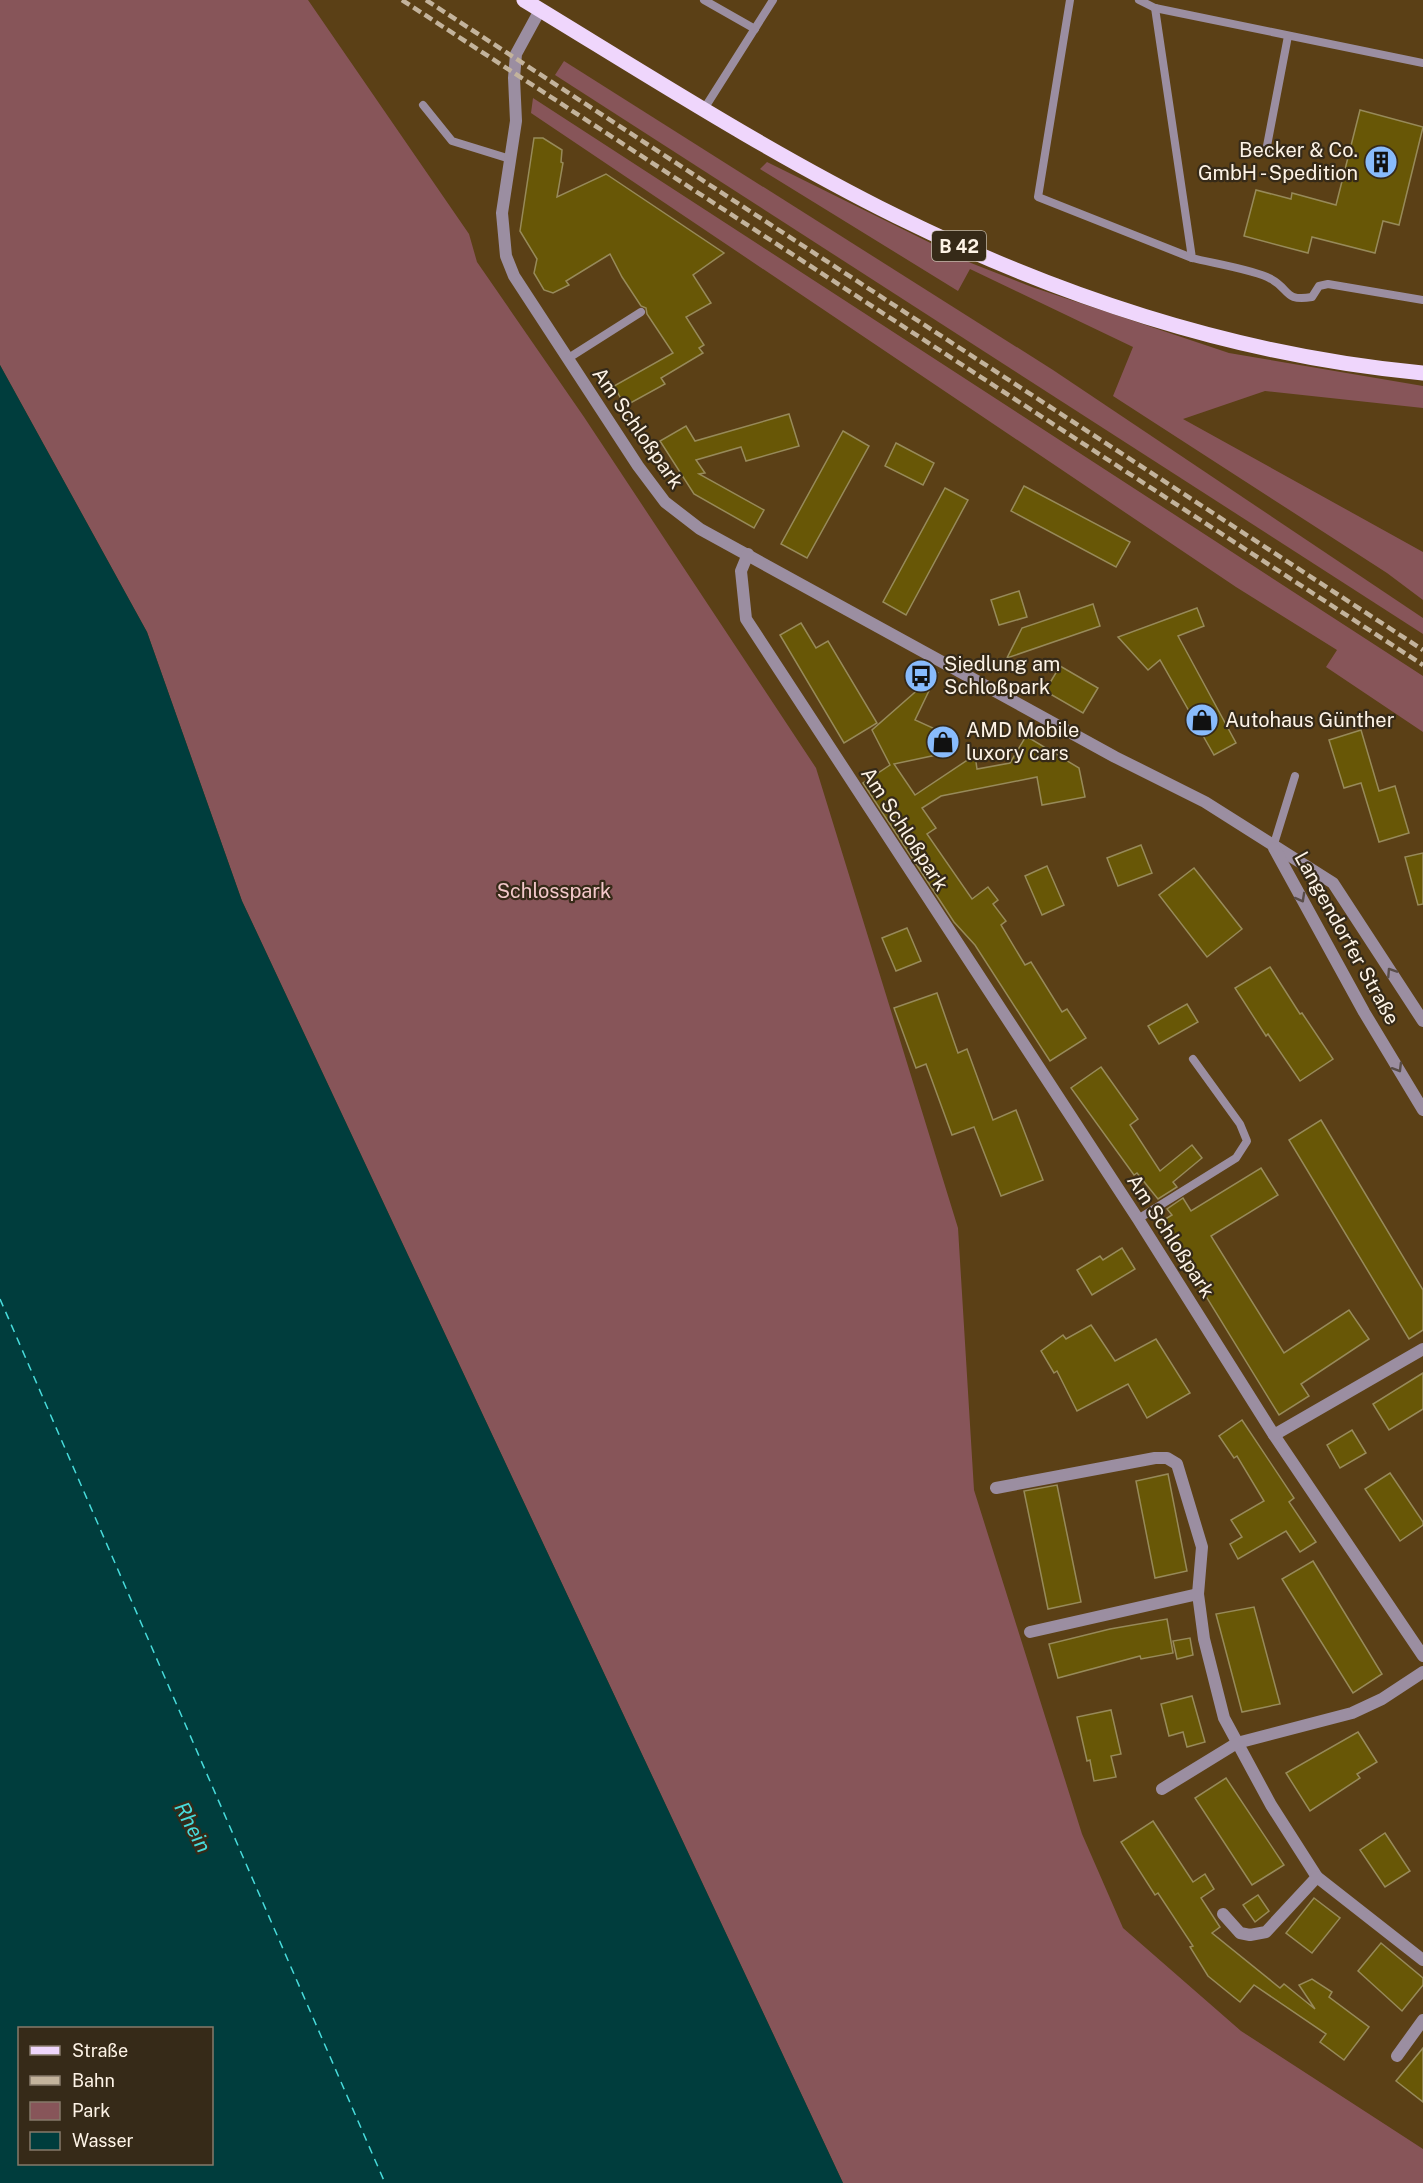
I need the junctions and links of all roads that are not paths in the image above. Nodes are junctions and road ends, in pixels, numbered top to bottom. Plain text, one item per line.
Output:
1 (524, 0) edge
2 (704, 0) edge
3 (773, 0) edge
4 (1070, 0) edge
5 (1139, 0) edge
6 (1155, 8) junction
7 (540, 10) junction
8 (755, 30) junction
9 (1288, 36) junction
10 (1423, 63) edge
11 (423, 105) dead end
12 (704, 109) junction
13 (1266, 151) dead end
14 (510, 159) junction
15 (1192, 258) junction
16 (1423, 300) edge
17 (641, 312) dead end
18 (567, 359) junction
19 (1423, 374) edge
20 (748, 554) junction
21 (1295, 776) dead end
22 (1273, 847) junction
23 (1423, 1021) edge
24 (1193, 1059) dead end
25 (1423, 1110) edge
26 (1138, 1219) junction
27 (1423, 1349) edge
28 (1274, 1435) junction
29 (996, 1488) dead end
30 (1198, 1594) junction
31 (1030, 1632) dead end
32 (1423, 1656) edge
33 (1423, 1672) edge
34 (1237, 1743) junction
35 (1162, 1789) dead end
36 (1317, 1877) junction
37 (1223, 1914) dead end
38 (1423, 1960) edge
39 (1423, 2020) edge
40 (1397, 2056) dead end

1 - 7 main road, B 42
2 - 8 lane
3 - 8 lane
4 - 15 lane
5 - 6 lane
6 - 9 lane
6 - 15 lane
7 - 12 main road, B 42
7 - 14 street, Am Schloßpark
8 - 12 lane
9 - 10 lane
9 - 13 lane
11 - 14 lane
12 - 19 main road, B 42
14 - 18 street, Am Schloßpark
15 - 16 lane
17 - 18 lane
18 - 20 street, Am Schloßpark
20 - 22 street, Langendorfer Straße
20 - 26 street, Am Schloßpark
21 - 22 lane
23 -> 22 street, Langendorfer Straße
22 -> 25 street, Langendorfer Straße
24 - 26 lane
26 - 28 street, Am Schloßpark
27 - 28 street
28 - 32 street, Am Schloßpark
29 - 30 street
30 - 31 street
30 - 34 street
33 - 34 street
34 - 35 street
34 - 36 street
36 - 37 street
36 - 38 street
39 - 40 street

